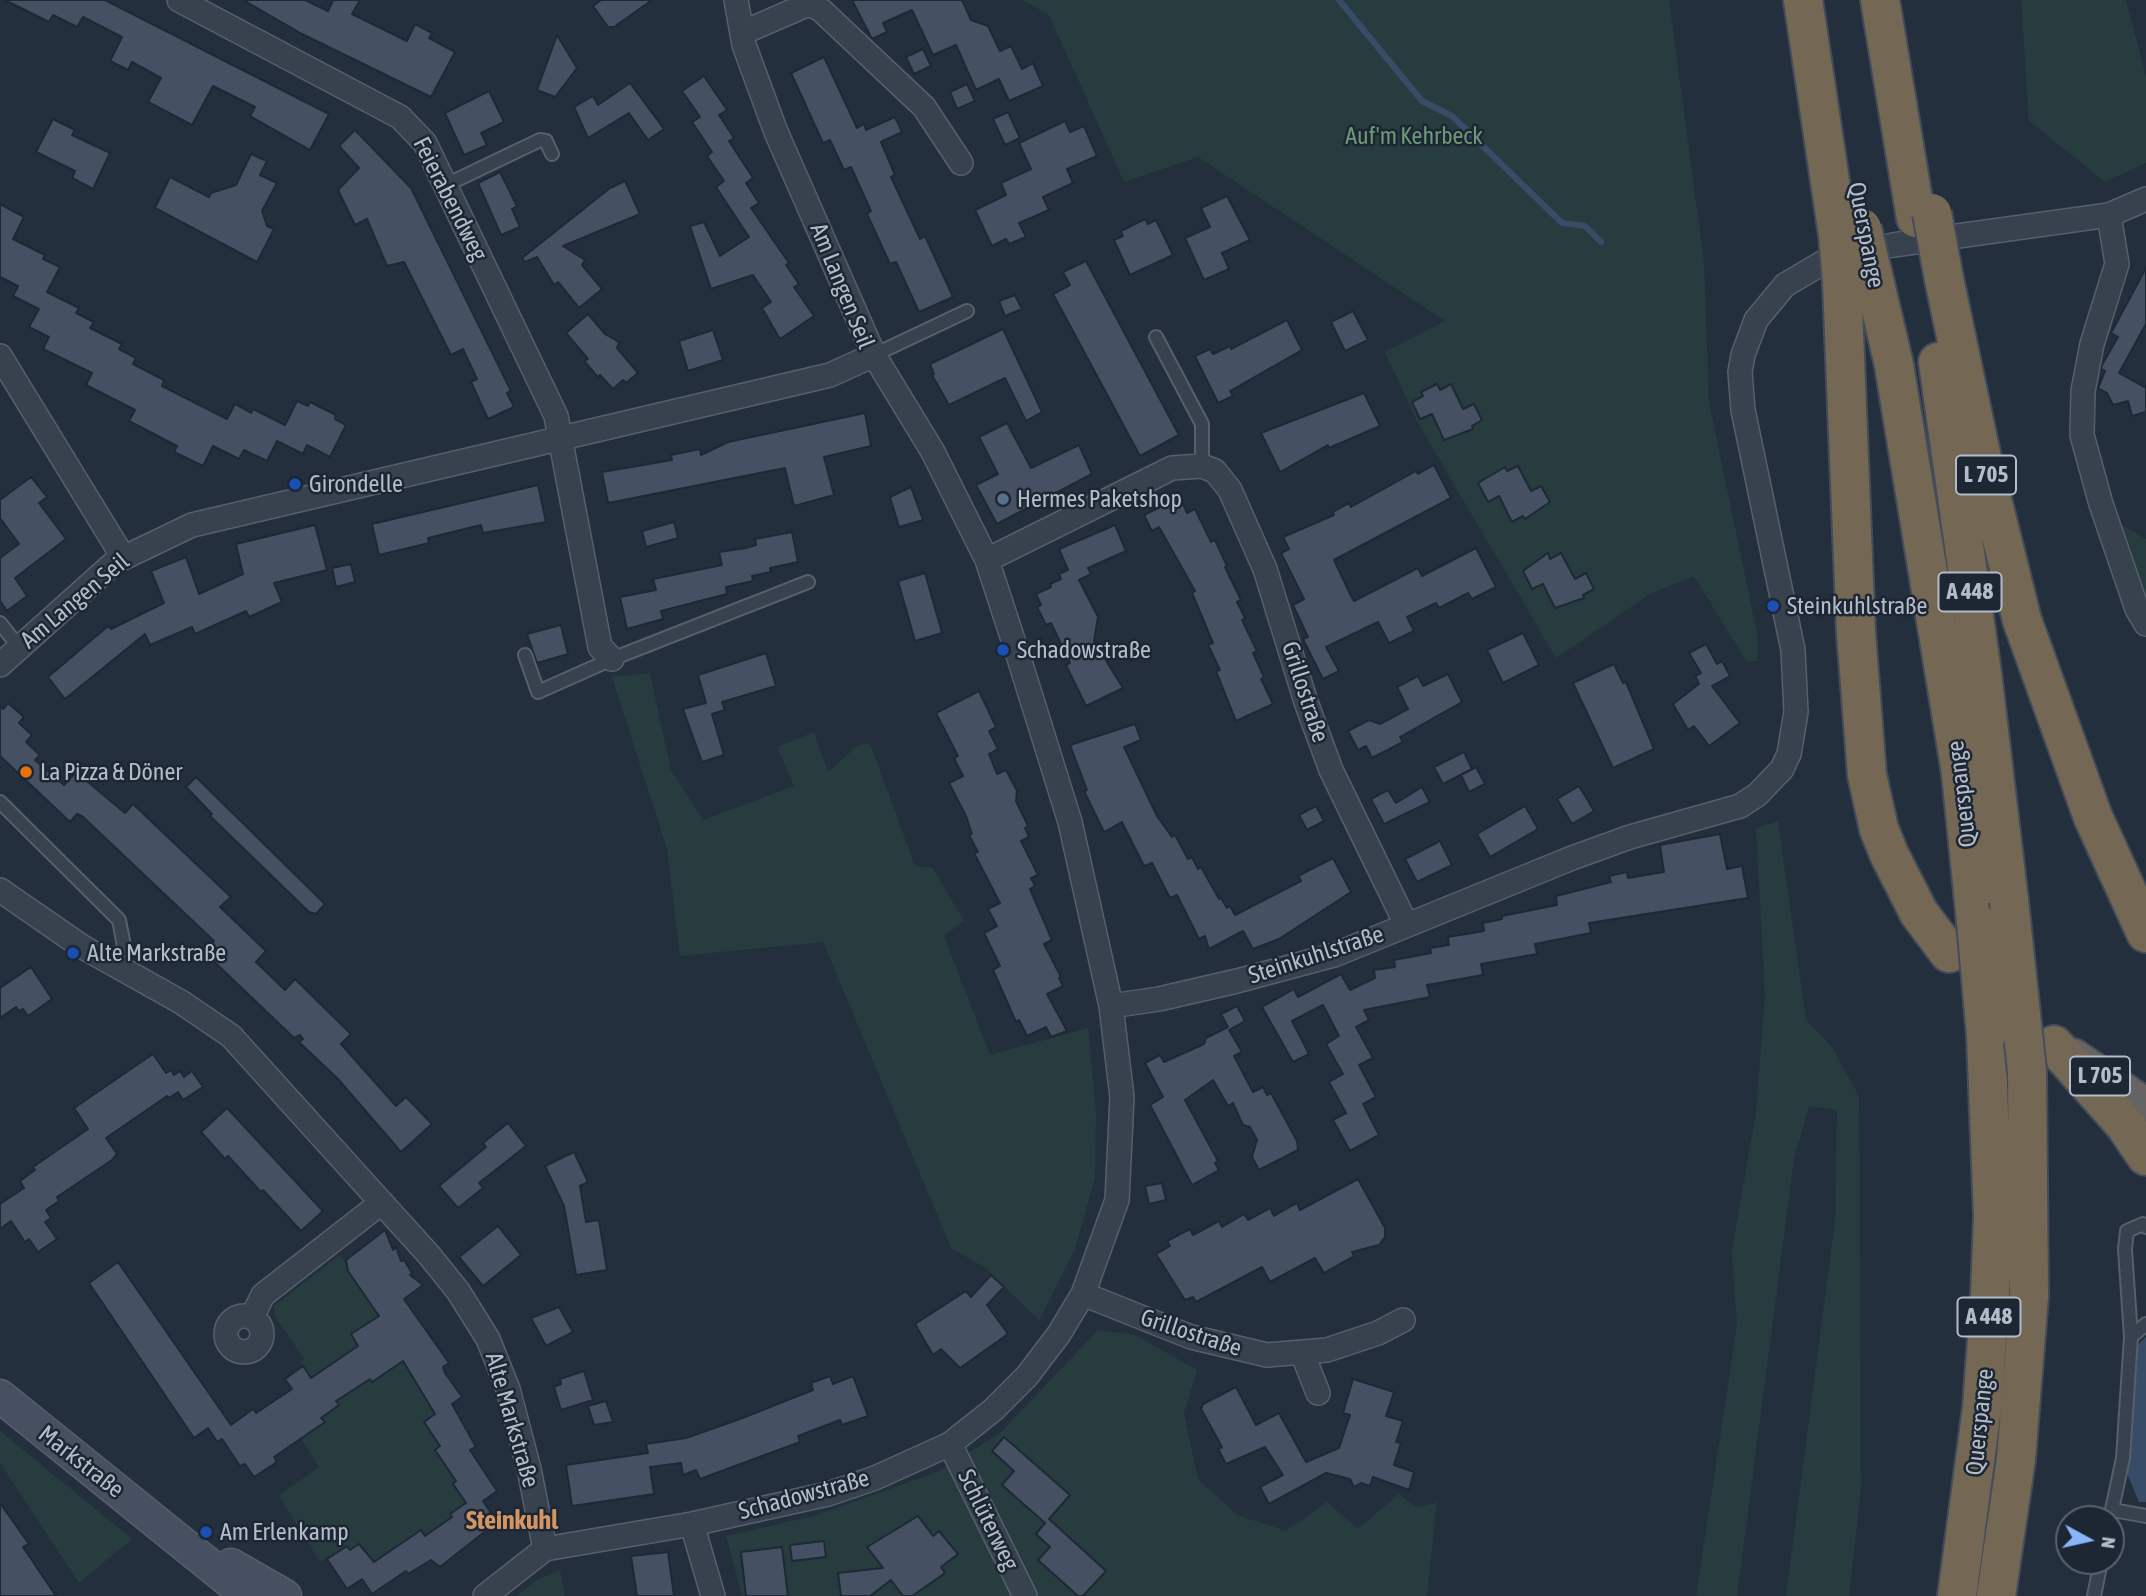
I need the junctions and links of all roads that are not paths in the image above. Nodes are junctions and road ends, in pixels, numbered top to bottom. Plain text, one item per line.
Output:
1 (179, 0) edge
2 (736, 0) edge
3 (1803, 0) edge
4 (1826, 0) edge
5 (1880, 0) edge
6 (1897, 0) edge
7 (742, 33) junction
8 (552, 154) dead end
9 (961, 163) dead end
10 (446, 185) junction
11 (2146, 199) edge
12 (1924, 215) junction
13 (2109, 215) junction
14 (1850, 232) junction
15 (1857, 277) junction
16 (1935, 281) junction
17 (967, 311) dead end
18 (1156, 337) dead end
19 (874, 355) junction
20 (0, 356) edge
21 (561, 439) junction
22 (1202, 466) junction
23 (123, 557) junction
24 (987, 560) junction
25 (808, 582) dead end
26 (0, 623) edge
27 (2146, 624) edge
28 (19, 647) junction
29 (525, 655) dead end
30 (612, 659) junction
31 (0, 665) edge
32 (2037, 669) junction
33 (0, 802) edge
34 (2146, 883) edge
35 (0, 890) edge
36 (1406, 924) junction
37 (2146, 933) edge
38 (1950, 953) dead end
39 (115, 963) junction
40 (1111, 1006) junction
41 (2041, 1058) junction
42 (2146, 1108) edge
43 (2146, 1156) edge
44 (381, 1203) junction
45 (2146, 1227) edge
46 (1083, 1294) junction
47 (252, 1317) dead end
48 (1403, 1320) dead end
49 (2146, 1324) edge
50 (2131, 1337) junction
51 (1303, 1355) junction
52 (1318, 1393) dead end
53 (0, 1396) edge
54 (950, 1444) junction
55 (2114, 1505) edge
56 (2125, 1515) edge
57 (2146, 1516) edge
58 (692, 1524) junction
59 (545, 1549) junction
60 (2098, 1575) edge
61 (261, 1592) edge
62 (485, 1596) edge
63 (713, 1596) edge
64 (1025, 1596) edge
65 (1957, 1596) edge
66 (1996, 1596) edge
67 (2094, 1596) edge

1 - 10 street, Feierabendweg
2 - 7 street, Am Langen Seil
3 - 14 highway
4 - 14 highway, Querspange
5 - 12 highway, A 448
6 - 12 highway
7 - 9 street
7 - 19 street, Am Langen Seil
8 - 10 lane
10 - 21 street, Feierabendweg
11 - 13 street, Steinkuhlstraße
12 - 16 highway, A 448
13 - 27 street
13 - 36 street, Steinkuhlstraße
14 - 15 highway, bridge
15 - 38 highway
15 - 65 highway, Querspange / A 448, bridge
16 - 32 highway, L 705
16 - 41 highway, Querspange / A 448, bridge
17 - 19 lane
18 - 22 lane
19 - 21 street, Am Langen Seil
19 - 24 street, Schadowstraße
20 - 23 street
21 - 23 street, Am Langen Seil
21 - 30 street
22 - 24 street
22 - 36 street, Grillostraße
23 - 28 street, Am Langen Seil
24 - 40 street, Schadowstraße
25 - 30 lane
26 - 28 lane
28 - 31 street, Am Langen Seil
29 - 30 lane
32 - 34 highway
32 - 37 highway, L 705
33 - 39 lane
35 - 39 street, Alte Markstraße
36 - 40 street, Steinkuhlstraße
39 - 44 street, Alte Markstraße
40 - 46 street, Schadowstraße
41 - 42 highway, L 705
41 - 43 highway
41 - 66 highway, Querspange / A 448
44 - 47 street
44 - 59 street, Alte Markstraße
45 - 50 lane
46 - 51 street, Grillostraße
46 - 54 street, Schadowstraße
48 - 51 street, Grillostraße
49 - 50 lane
50 - 55 lane
51 - 52 street
53 - 61 main road, Markstraße
54 - 58 street, Schadowstraße
54 - 64 street, Schlüterweg
56 - 57 lane
58 - 59 street, Schadowstraße
58 - 63 street
59 - 62 street, Schadowstraße
60 - 67 lane

